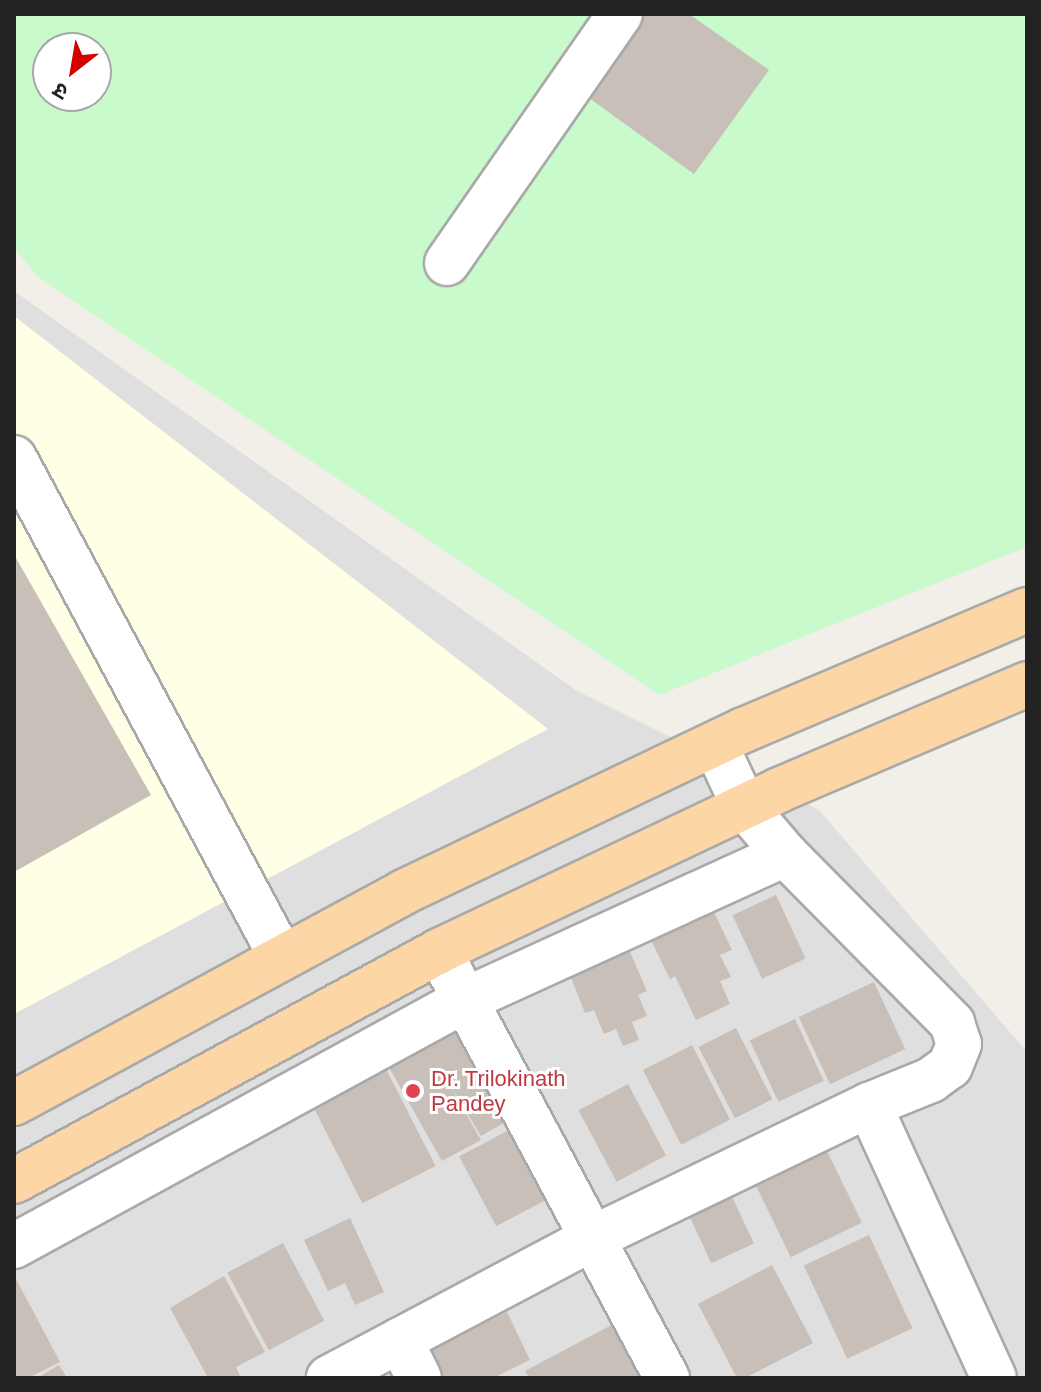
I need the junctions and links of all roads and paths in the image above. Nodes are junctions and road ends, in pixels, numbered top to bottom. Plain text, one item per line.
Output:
1 (620, 14) edge
2 (447, 263) dead end
3 (14, 458) edge
4 (1027, 610) edge
5 (1027, 684) edge
6 (715, 744) junction
7 (744, 806) junction
8 (785, 854) junction
9 (439, 951) junction
10 (282, 958) junction
11 (465, 1000) junction
12 (14, 1103) edge
13 (869, 1105) junction
14 (14, 1181) edge
15 (593, 1238) junction
16 (14, 1246) edge
17 (410, 1359) edge
18 (329, 1378) edge
19 (667, 1378) edge
20 (994, 1378) edge

1 - 2 street
3 - 10 street
4 - 6 main road
5 - 7 main road
6 - 7 street
6 - 10 main road
7 - 8 street
7 - 9 main road
8 - 11 street
8 - 13 street
9 - 11 street
9 - 14 main road
10 - 12 main road
11 - 15 street
11 - 16 street
13 - 15 street
13 - 20 street
15 - 17 street
15 - 19 street
17 - 18 street

